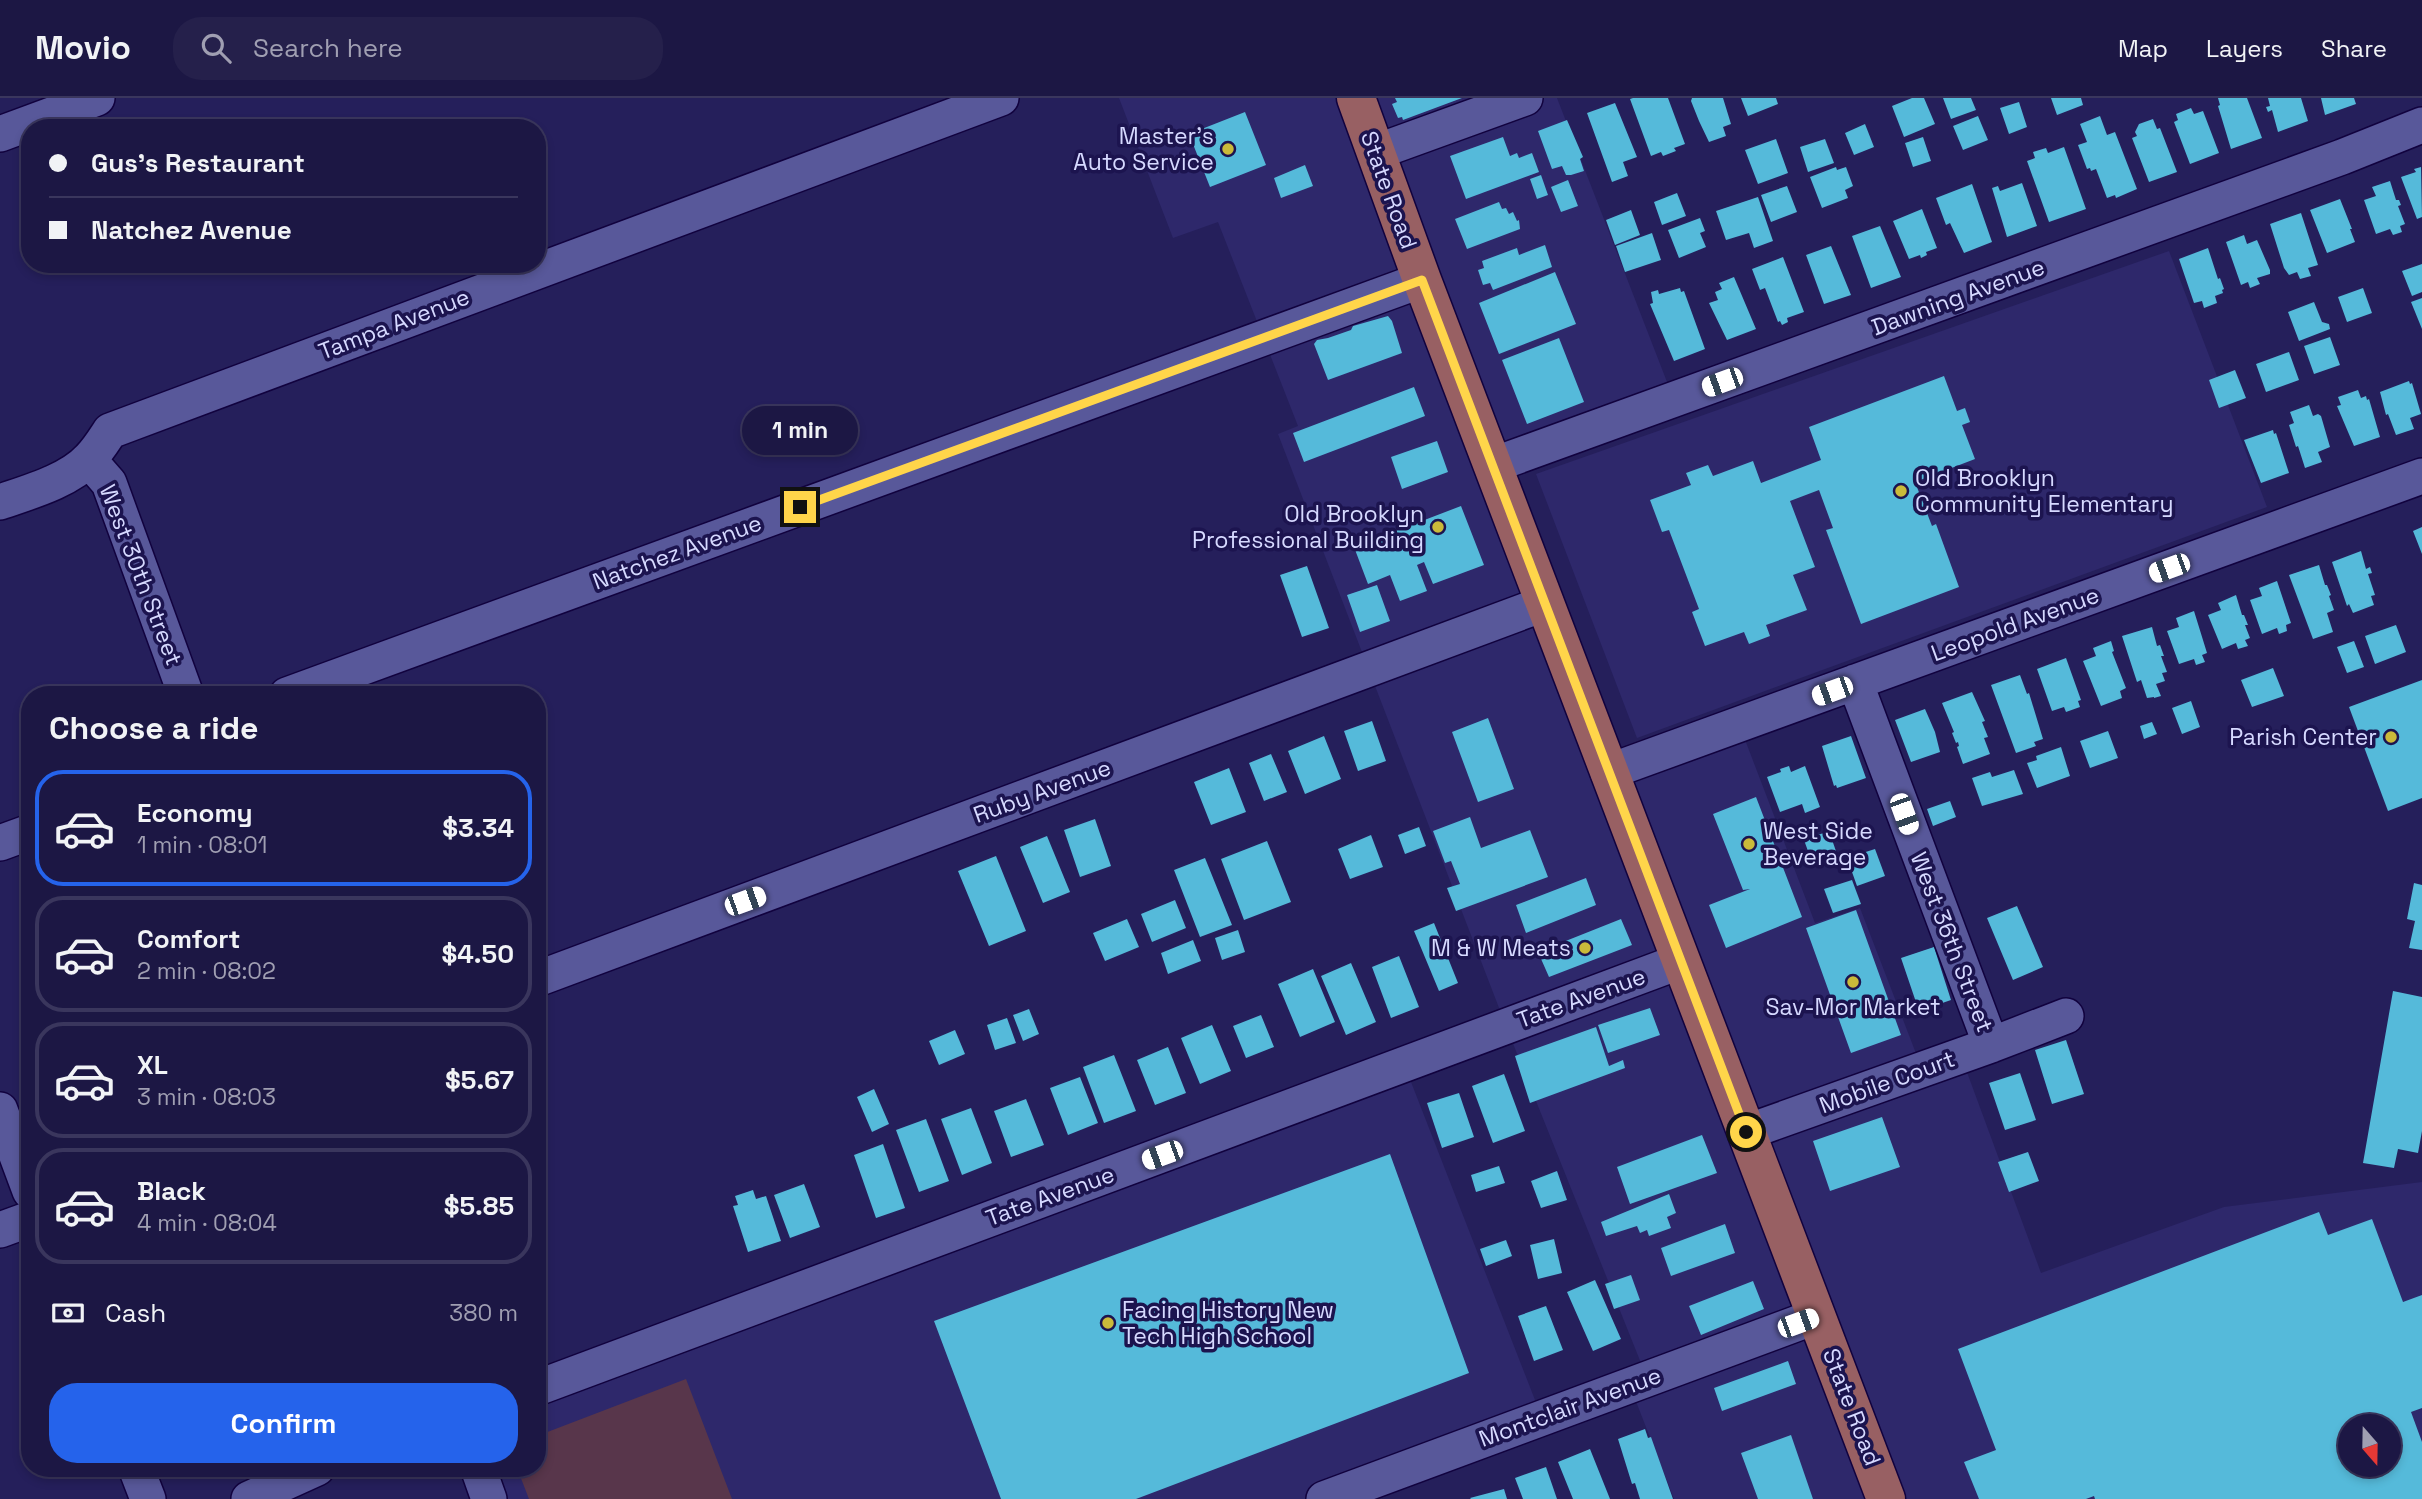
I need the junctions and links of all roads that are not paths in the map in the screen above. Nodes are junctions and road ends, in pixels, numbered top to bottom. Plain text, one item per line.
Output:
1 (97, 98) edge
2 (1001, 98) edge
3 (1356, 98) edge
4 (1525, 98) edge
5 (40, 119) edge
6 (2422, 125) edge
7 (21, 126) edge
8 (0, 134) edge
9 (1376, 152) junction
10 (546, 268) edge
11 (533, 273) edge
12 (1422, 280) junction
13 (89, 460) junction
14 (1493, 465) junction
15 (2422, 476) edge
16 (0, 502) edge
17 (1546, 603) junction
18 (1855, 682) junction
19 (183, 686) edge
20 (312, 686) edge
21 (1608, 772) junction
22 (21, 835) edge
23 (0, 843) edge
24 (1681, 961) junction
25 (546, 976) edge
26 (2066, 1016) dead end
27 (1991, 1045) junction
28 (0, 1110) edge
29 (1746, 1132) junction
30 (21, 1167) edge
31 (21, 1222) edge
32 (0, 1230) edge
33 (1817, 1316) junction
34 (546, 1385) edge
35 (139, 1477) edge
36 (297, 1477) edge
37 (481, 1477) edge
38 (148, 1499) edge
39 (249, 1499) edge
40 (489, 1499) edge
41 (1324, 1499) edge
42 (1886, 1499) edge

1 - 5 street
2 - 10 street, Tampa Avenue
3 - 9 main road, State Road
4 - 9 street
6 - 14 street, Dawning Avenue
7 - 8 street
9 - 12 main road, State Road
11 - 13 street, Tampa Avenue
12 - 14 main road, State Road
12 - 20 street, Natchez Avenue
13 - 16 street, Tampa Avenue
13 - 19 street, West 30th Street
14 - 17 main road, State Road
15 - 18 street, Leopold Avenue
17 - 21 main road, State Road
17 - 25 street, Ruby Avenue
18 - 21 street, Leopold Avenue
18 - 27 street, West 36th Street
21 - 24 main road, State Road
22 - 23 street
24 - 29 main road, State Road
24 - 34 street, Tate Avenue
26 - 27 street, Mobile Court
27 - 29 street, Mobile Court
28 - 30 street
29 - 33 main road, State Road
31 - 32 street
33 - 41 street, Montclair Avenue
33 - 42 main road, State Road
35 - 38 street
36 - 39 street
37 - 40 street

